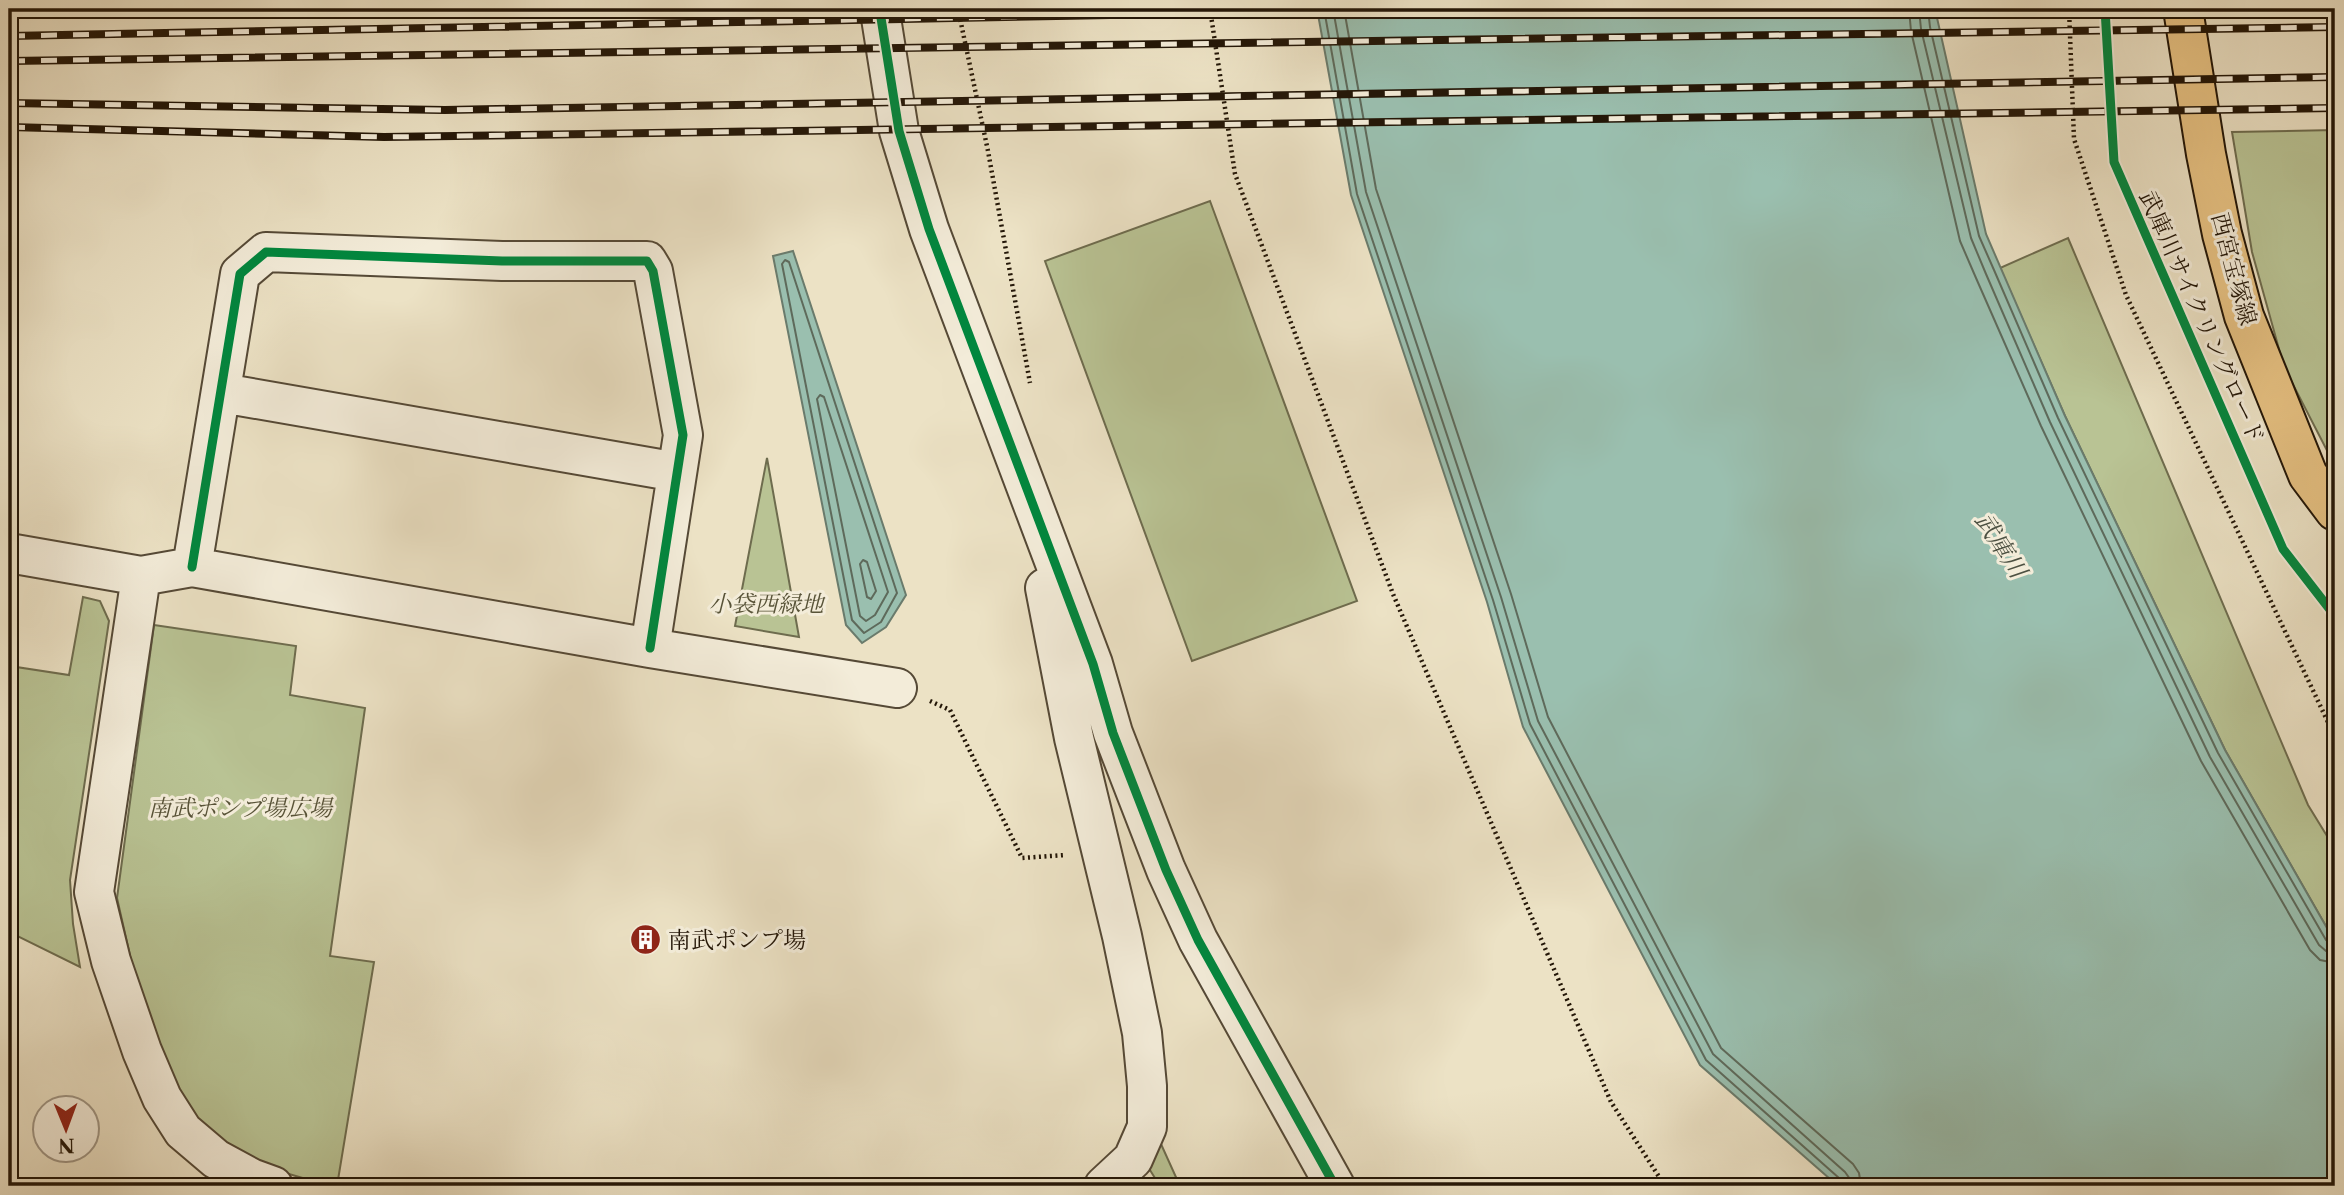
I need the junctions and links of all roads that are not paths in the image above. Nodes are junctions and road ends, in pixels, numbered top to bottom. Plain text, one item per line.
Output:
1 (877, 9) edge
2 (2183, 9) edge
3 (222, 393) junction
4 (677, 472) junction
5 (1027, 491) junction
6 (2335, 511) edge
7 (9, 553) edge
8 (192, 567) junction
9 (141, 576) junction
10 (650, 648) junction
11 (897, 688) road end
12 (1141, 1172) edge
13 (273, 1186) edge
14 (1104, 1186) edge
15 (1335, 1186) edge

1 - 5 street
2 - 6 main road, 西宮宝塚線
3 - 4 street
3 - 4 street
3 - 8 street
4 - 10 street
5 - 12 street
5 - 15 street
7 - 9 street
8 - 9 street
8 - 10 street
9 - 13 street
10 - 11 street
12 - 14 street

